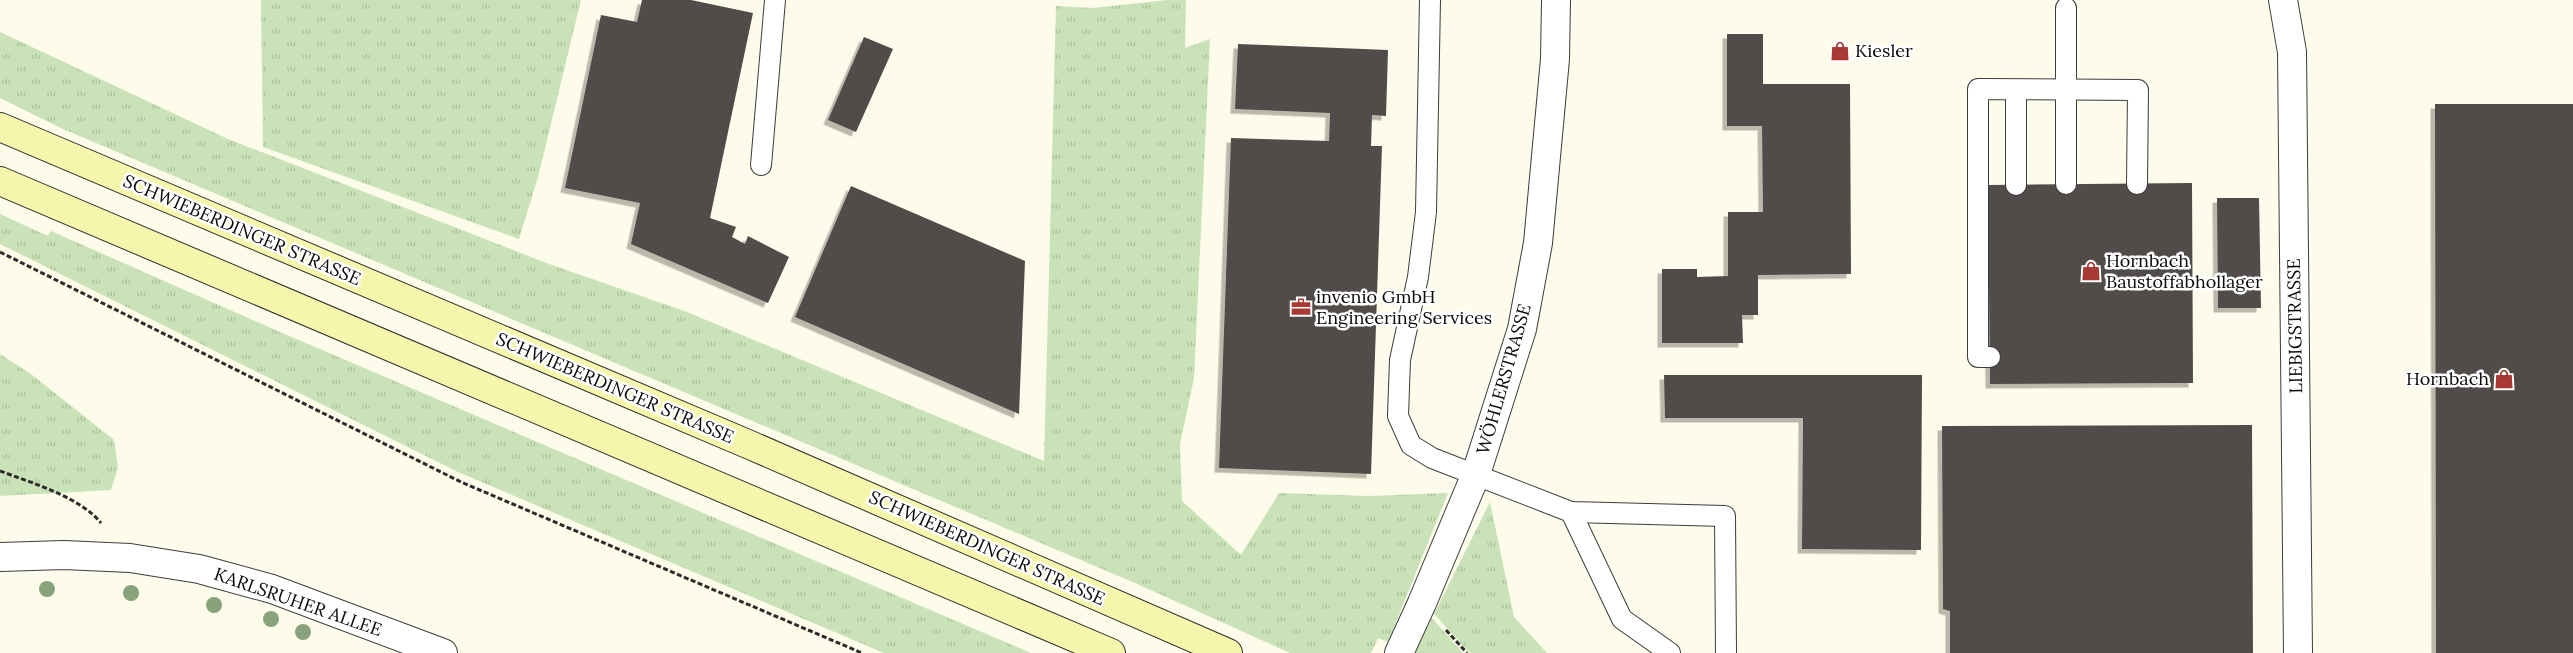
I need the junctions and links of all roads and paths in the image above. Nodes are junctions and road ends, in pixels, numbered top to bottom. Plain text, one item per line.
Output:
1 (775, 0) edge
2 (1430, 0) edge
3 (1556, 0) edge
4 (2283, 0) edge
5 (2066, 8) dead end
6 (2016, 90) junction
7 (2066, 90) junction
8 (0, 127) edge
9 (761, 165) dead end
10 (0, 181) edge
11 (2066, 184) dead end
12 (2138, 184) dead end
13 (2016, 185) dead end
14 (0, 252) edge
15 (1990, 358) dead end
16 (0, 471) edge
17 (1476, 474) junction
18 (1571, 512) junction
19 (0, 557) edge
20 (130, 558) junction
21 (1400, 651) edge
22 (443, 653) edge
23 (862, 653) edge
24 (1111, 653) edge
25 (1228, 653) edge
26 (1670, 653) edge
27 (1726, 653) edge
28 (2298, 653) edge

1 - 9 lane
2 - 17 lane
3 - 17 street, WÖHLERSTRASSE
4 - 28 street, LIEBIGSTRASSE
5 - 7 lane
6 - 7 lane
6 - 13 lane
6 - 15 lane
7 - 11 lane
7 - 12 lane
8 - 25 main road, SCHWIEBERDINGER STRASSE
10 - 24 main road
14 - 23 path
16 - 20 path
17 - 18 lane
17 - 21 street, WÖHLERSTRASSE
18 - 26 lane
18 - 27 lane
19 - 20 street, KARLSRUHER ALLEE
20 - 22 street, KARLSRUHER ALLEE

